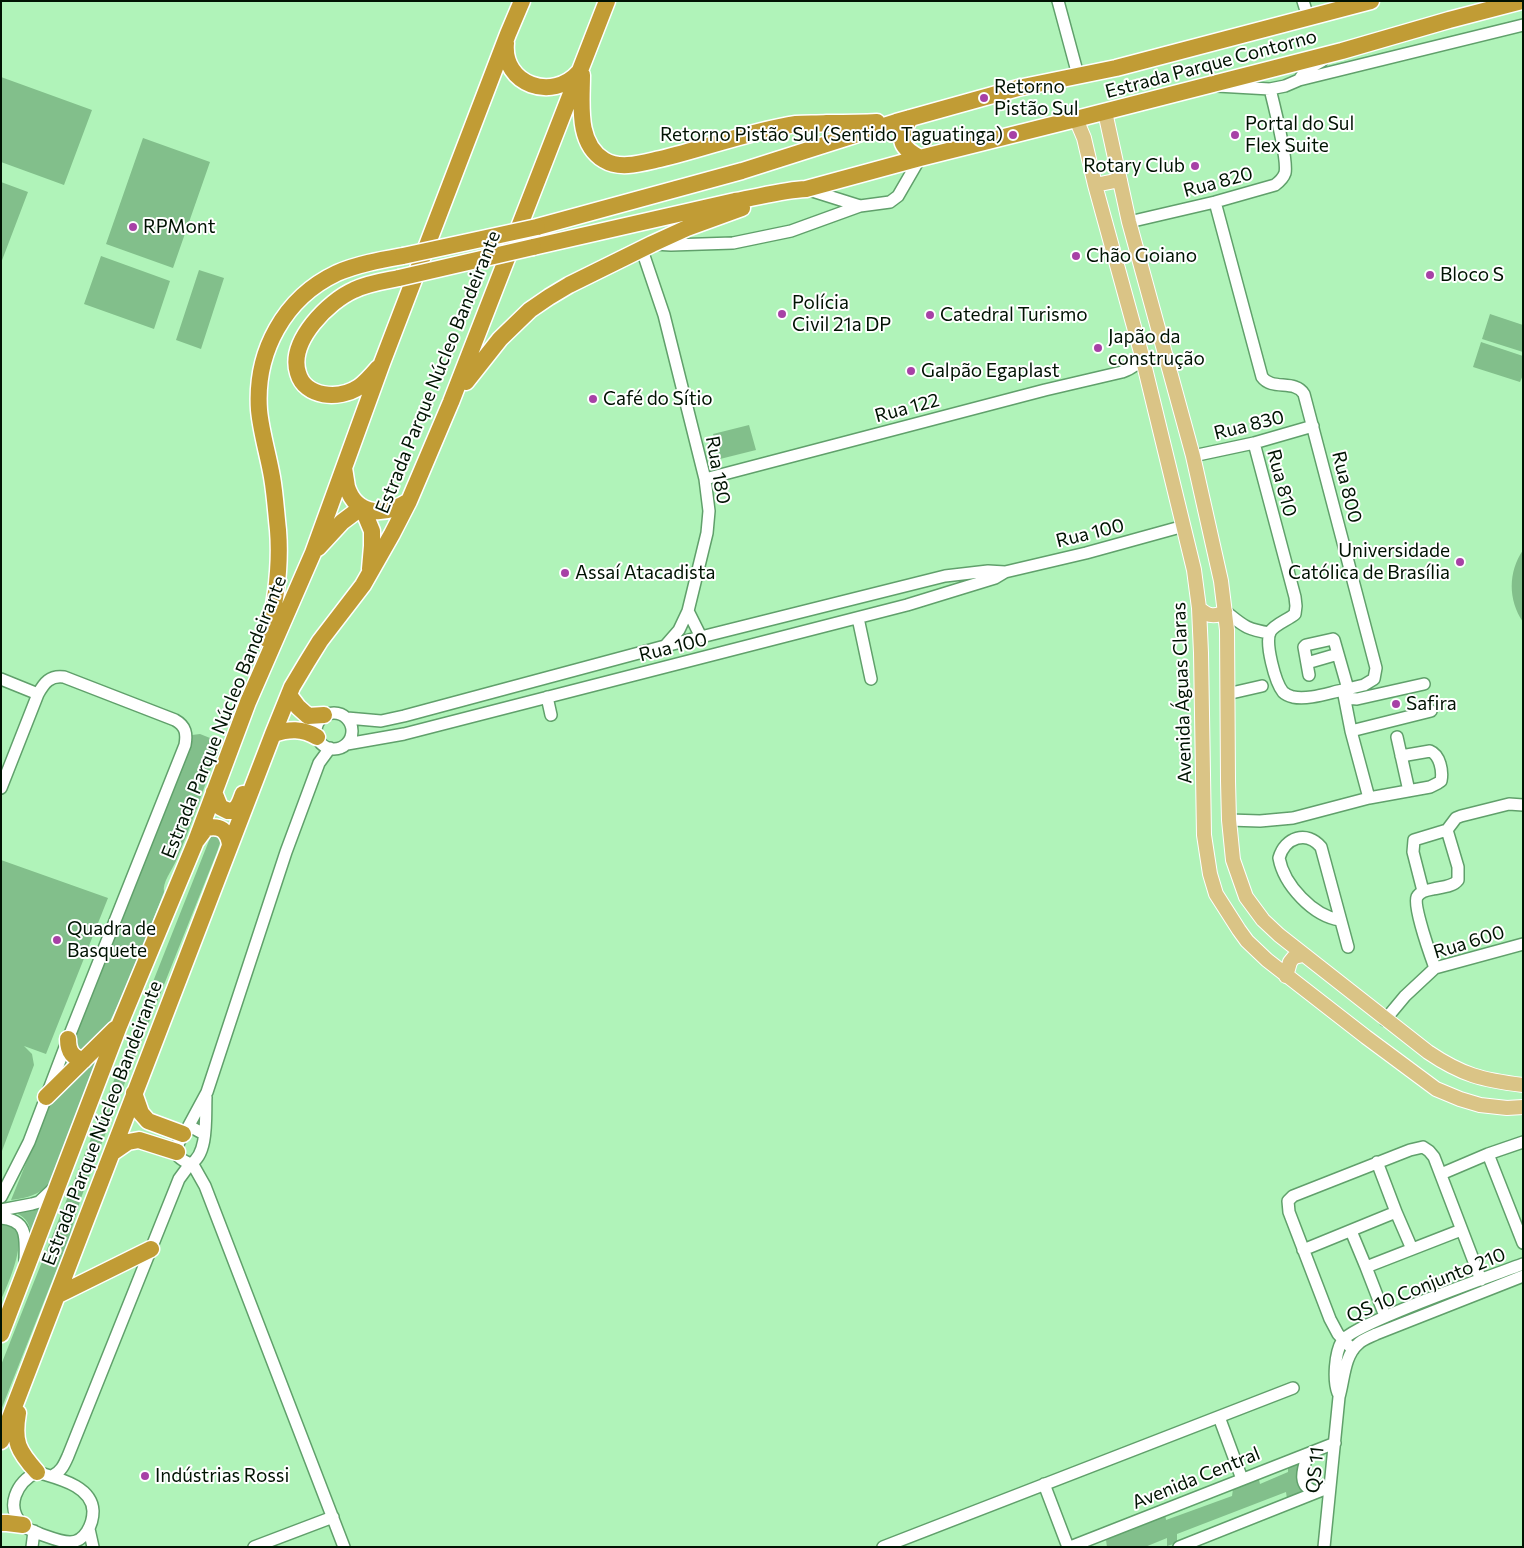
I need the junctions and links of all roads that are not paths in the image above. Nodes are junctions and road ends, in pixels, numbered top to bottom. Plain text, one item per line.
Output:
1 (522, 1) edge
2 (607, 1) edge
3 (1058, 1) edge
4 (1303, 1) edge
5 (1371, 1) edge
6 (1461, 1) edge
7 (1522, 1) edge
8 (1334, 6) edge
9 (1308, 17) junction
10 (1450, 20) junction
11 (1523, 25) edge
12 (508, 34) junction
13 (1342, 50) junction
14 (581, 67) junction
15 (1078, 75) junction
16 (1299, 80) junction
17 (1205, 85) junction
18 (1270, 89) junction
19 (1105, 112) junction
20 (1076, 119) junction
21 (903, 120) junction
22 (920, 158) junction
23 (1120, 180) junction
24 (1095, 185) junction
25 (799, 189) junction
26 (1215, 202) junction
27 (860, 206) junction
28 (1129, 222) junction
29 (647, 247) junction
30 (1142, 356) junction
31 (382, 363) junction
32 (451, 402) junction
33 (1313, 426) junction
34 (1254, 443) junction
35 (1193, 456) junction
36 (344, 468) junction
37 (705, 479) junction
38 (410, 501) junction
39 (362, 507) junction
40 (1184, 526) junction
41 (313, 553) junction
42 (370, 572) junction
43 (1005, 572) junction
44 (824, 606) junction
45 (1199, 608) junction
46 (688, 611) junction
47 (1224, 611) junction
48 (858, 618) junction
49 (828, 625) junction
50 (1270, 633) junction
51 (701, 637) junction
52 (665, 646) junction
53 (1201, 652) junction
54 (638, 654) junction
55 (1227, 654) junction
56 (1338, 654) junction
57 (1307, 663) junction
58 (642, 673) junction
59 (1309, 675) dead end
60 (1, 679) edge
61 (871, 679) dead end
62 (1424, 684) dead end
63 (1262, 686) dead end
64 (291, 691) junction
65 (1345, 692) junction
66 (38, 694) junction
67 (1227, 694) junction
68 (547, 697) junction
69 (248, 702) junction
70 (1431, 710) dead end
71 (324, 715) junction
72 (551, 715) dead end
73 (347, 718) junction
74 (1351, 731) junction
75 (273, 734) junction
76 (1397, 737) dead end
77 (323, 742) junction
78 (347, 744) junction
79 (1402, 756) junction
80 (1, 788) edge
81 (1409, 791) junction
82 (214, 792) junction
83 (1369, 798) junction
84 (1523, 805) edge
85 (1294, 818) junction
86 (1229, 820) junction
87 (1447, 830) junction
88 (1299, 838) junction
89 (196, 841) junction
90 (230, 845) junction
91 (1423, 891) junction
92 (1246, 897) junction
93 (1224, 906) junction
94 (1340, 920) junction
95 (1523, 944) edge
96 (1348, 947) dead end
97 (1303, 955) junction
98 (1434, 968) junction
99 (1286, 976) junction
100 (1385, 1020) junction
101 (118, 1026) junction
102 (68, 1039) junction
103 (84, 1060) junction
104 (1523, 1085) edge
105 (207, 1092) junction
106 (134, 1093) junction
107 (46, 1097) junction
108 (1523, 1107) edge
109 (185, 1132) junction
110 (204, 1134) junction
111 (1523, 1142) edge
112 (202, 1147) junction
113 (112, 1153) junction
114 (178, 1154) junction
115 (1488, 1154) junction
116 (1377, 1162) junction
117 (191, 1163) junction
118 (1441, 1174) junction
119 (179, 1179) junction
120 (60, 1181) junction
121 (205, 1186) junction
122 (1, 1198) edge
123 (1, 1210) edge
124 (1396, 1212) junction
125 (1, 1218) edge
126 (1461, 1230) junction
127 (1352, 1231) junction
128 (1523, 1243) edge
129 (151, 1249) junction
130 (1412, 1249) junction
131 (1303, 1250) junction
132 (1523, 1264) edge
133 (1366, 1267) junction
134 (25, 1272) junction
135 (1523, 1276) edge
136 (1481, 1280) junction
137 (58, 1295) junction
138 (1386, 1316) junction
139 (1, 1334) edge
140 (1343, 1340) junction
141 (1353, 1350) junction
142 (24, 1383) junction
143 (1293, 1388) dead end
144 (1339, 1397) junction
145 (1218, 1417) junction
146 (1, 1441) edge
147 (1335, 1443) junction
148 (1308, 1454) junction
149 (68, 1456) junction
150 (44, 1474) junction
151 (1242, 1479) junction
152 (1044, 1484) junction
153 (75, 1486) junction
154 (1330, 1487) junction
155 (1317, 1492) junction
156 (332, 1517) junction
157 (1, 1523) edge
158 (28, 1528) junction
159 (89, 1529) junction
160 (1101, 1534) junction
161 (51, 1538) junction
162 (71, 1544) edge
163 (32, 1547) edge
164 (38, 1547) edge
165 (93, 1547) edge
166 (254, 1547) edge
167 (344, 1547) edge
168 (883, 1547) edge
169 (1069, 1547) edge
170 (1100, 1547) edge
171 (1179, 1547) edge
172 (1324, 1547) edge

1 - 12 highway, Estrada Parque Núcleo Bandeirante
2 - 14 highway, Estrada Parque Núcleo Bandeirante
3 - 15 street
4 - 9 street
5 - 8 highway, Estrada Parque Contorno
6 - 10 highway
7 - 10 highway, Estrada Parque Contorno
8 - 9 highway, Estrada Parque Contorno
9 - 15 highway, Estrada Parque Contorno
10 - 13 highway, Estrada Parque Contorno
11 - 16 street
12 - 14 highway
12 - 31 highway, Estrada Parque Núcleo Bandeirante
13 - 16 street
13 - 17 highway, Estrada Parque Contorno
14 - 21 highway
14 - 32 highway, Estrada Parque Núcleo Bandeirante
15 - 21 highway, Estrada Parque Contorno
16 - 18 street
17 - 18 street
17 - 19 highway, Estrada Parque Contorno
18 - 26 street, Rua 820
19 - 20 highway, Estrada Parque Contorno
19 - 23 main road
20 - 22 highway, Estrada Parque Contorno
20 - 24 main road, Avenida Águas Claras
21 - 22 highway
21 - 69 highway, bridge
22 - 25 highway, Estrada Parque Contorno
22 - 27 street
23 - 24 main road
23 - 28 main road
24 - 30 main road, Avenida Águas Claras
25 - 27 street
25 - 29 highway
25 - 31 highway, bridge
26 - 28 street, Rua 820
26 - 33 street, Rua 800
27 - 29 street
28 - 35 main road
29 - 32 highway
29 - 37 street, Rua 180
30 - 37 street, Rua 122
30 - 40 main road, Avenida Águas Claras
31 - 36 highway, Estrada Parque Núcleo Bandeirante
32 - 38 highway, Estrada Parque Núcleo Bandeirante
33 - 34 street, Rua 830
33 - 65 street, Rua 800
34 - 35 street, Rua 830
34 - 50 street, Rua 810
35 - 47 main road
36 - 39 highway
36 - 41 highway, Estrada Parque Núcleo Bandeirante
37 - 46 street, Rua 180
38 - 39 highway
38 - 42 highway, Estrada Parque Núcleo Bandeirante
39 - 41 highway
39 - 42 highway
40 - 43 street, Rua 100
40 - 45 main road, Avenida Águas Claras
41 - 69 highway, Estrada Parque Núcleo Bandeirante
42 - 64 highway, Estrada Parque Núcleo Bandeirante
43 - 44 street, Rua 100
43 - 48 street, Rua 100
44 - 49 street
44 - 51 street, Rua 100
45 - 47 main road
45 - 53 main road, Avenida Águas Claras
46 - 51 street
46 - 52 street, Rua 180
47 - 50 street
47 - 55 main road
48 - 49 street, Rua 100
48 - 61 street
49 - 58 street, Rua 100
50 - 65 street
51 - 52 street, Rua 100
52 - 54 street, Rua 100
53 - 55 main road
53 - 93 main road, Avenida Águas Claras
54 - 58 street
54 - 73 street, Rua 100
55 - 67 main road
56 - 57 street
56 - 57 street
56 - 65 street
57 - 59 street
58 - 68 street, Rua 100
60 - 66 street
62 - 65 street
63 - 67 street
64 - 71 highway
64 - 75 highway, Estrada Parque Núcleo Bandeirante
64 - 82 highway
65 - 74 street
66 - 80 street
66 - 102 street
67 - 86 main road
68 - 72 street
68 - 78 street, Rua 100
69 - 82 highway, Estrada Parque Núcleo Bandeirante
70 - 74 street
71 - 73 street
71 - 77 street
73 - 78 street
74 - 83 street
75 - 77 highway
75 - 90 highway, Estrada Parque Núcleo Bandeirante
76 - 79 street
77 - 78 street
77 - 105 street
79 - 81 street
79 - 81 street
81 - 83 street
82 - 89 highway, Estrada Parque Núcleo Bandeirante
83 - 85 street
84 - 87 street
85 - 86 street
85 - 88 street
86 - 92 main road
87 - 91 street
87 - 91 street
88 - 94 street
88 - 94 street
89 - 90 highway
89 - 101 highway, Estrada Parque Núcleo Bandeirante
90 - 106 highway, Estrada Parque Núcleo Bandeirante
91 - 98 street
92 - 93 main road
92 - 97 main road
93 - 99 main road, Avenida Águas Claras
94 - 96 street
95 - 98 street, Rua 600
97 - 99 main road
97 - 100 main road
98 - 100 street, Rua 600
99 - 108 main road, Avenida Águas Claras
100 - 104 main road
101 - 103 highway
101 - 120 highway, Estrada Parque Núcleo Bandeirante
102 - 103 highway
102 - 107 street
103 - 107 highway
105 - 109 street
105 - 110 street
106 - 109 highway
106 - 113 highway, Estrada Parque Núcleo Bandeirante
107 - 122 street
109 - 110 street
109 - 114 street
110 - 112 street
111 - 115 street
112 - 117 street
112 - 121 street
113 - 114 highway
113 - 137 highway, Estrada Parque Núcleo Bandeirante
114 - 117 street
114 - 119 street
115 - 118 street
115 - 128 street
116 - 118 street
116 - 124 street
116 - 131 street
117 - 119 street
117 - 121 street
118 - 126 street
119 - 129 street
120 - 123 street
120 - 134 highway, Estrada Parque Núcleo Bandeirante
121 - 156 street
124 - 127 street
124 - 130 street
125 - 134 street
126 - 130 street
126 - 136 street
127 - 131 street
127 - 133 street
129 - 137 highway
129 - 149 street
130 - 133 street
131 - 140 street
132 - 136 street, QS 10 Conjunto 210
133 - 138 street
134 - 139 highway, Estrada Parque Núcleo Bandeirante
135 - 141 street, QS 10 Conjunto 210
136 - 138 street, QS 10 Conjunto 210
137 - 142 highway, Estrada Parque Núcleo Bandeirante
138 - 140 street, QS 10 Conjunto 210
140 - 141 street
140 - 144 street, QS 11
141 - 144 street, QS 11
142 - 146 highway, Estrada Parque Núcleo Bandeirante
142 - 150 highway
143 - 145 street
144 - 147 street, QS 11
145 - 151 street
145 - 152 street
147 - 148 street, Avenida Central
147 - 154 street, QS 11
148 - 151 street, Avenida Central
148 - 155 street
149 - 150 street
149 - 153 street
150 - 153 street
150 - 158 street
151 - 160 street, Avenida Central
152 - 168 street
152 - 169 street
153 - 159 street
154 - 155 street
154 - 172 street, QS 11
155 - 171 street
156 - 166 street
156 - 167 street
157 - 158 highway
158 - 161 street
158 - 163 street
159 - 162 street
159 - 165 street
160 - 169 street, Avenida Central
160 - 170 street
161 - 162 street
161 - 164 street

